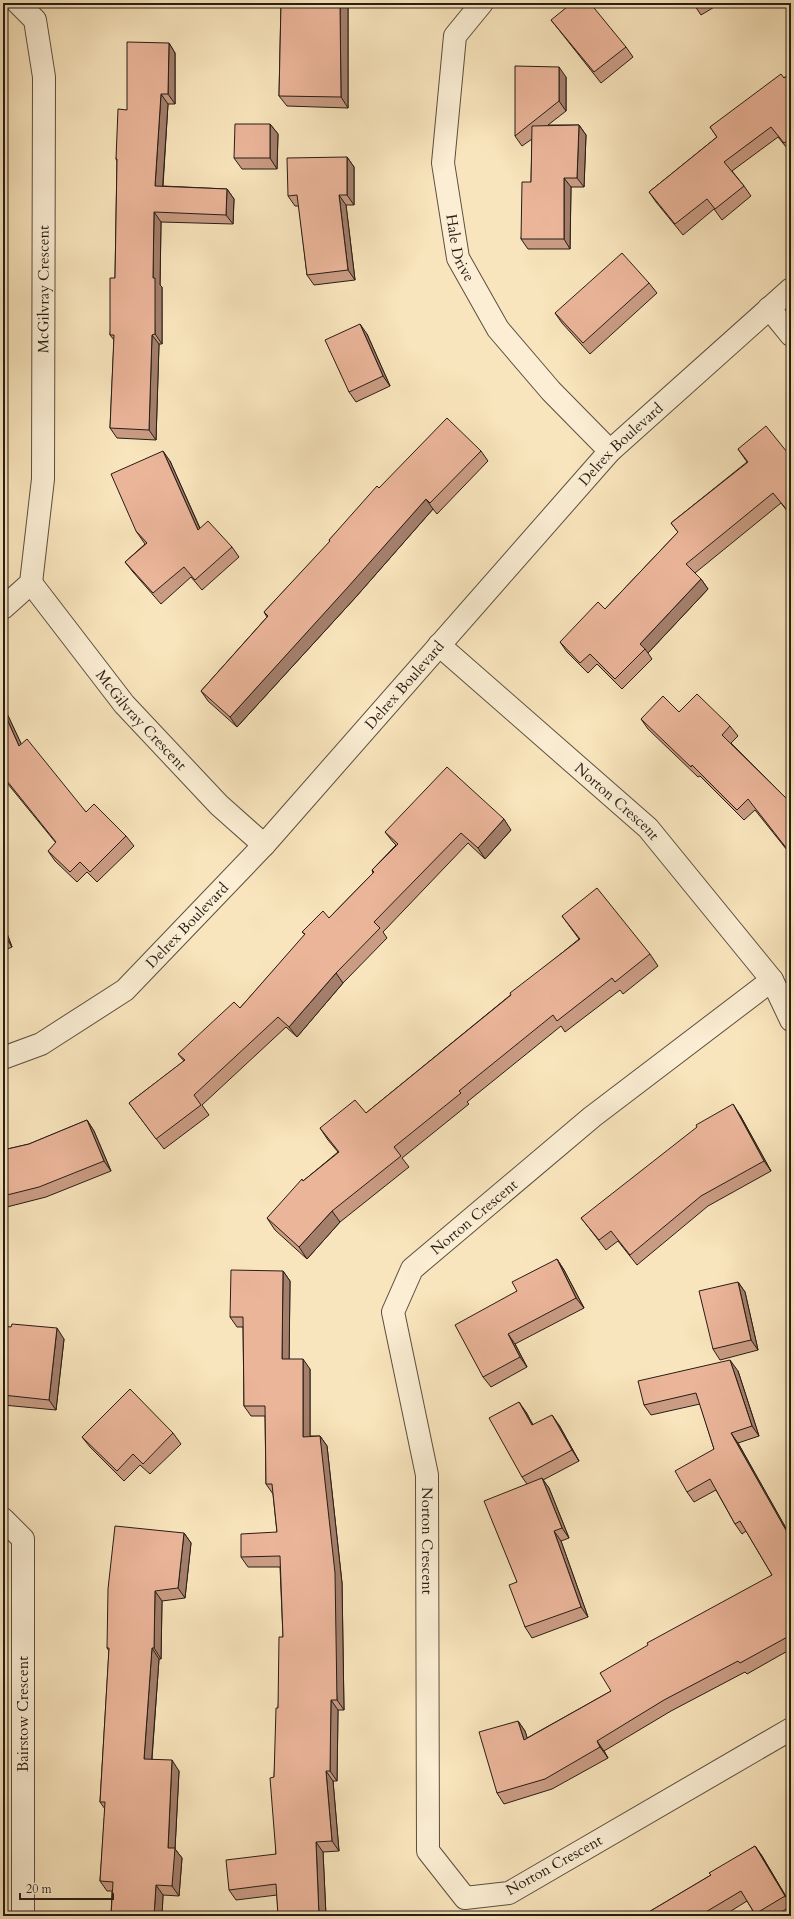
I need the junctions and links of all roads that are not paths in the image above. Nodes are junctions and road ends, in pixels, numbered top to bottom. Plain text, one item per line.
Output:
1 (18, 3) edge
2 (482, 3) edge
3 (791, 290) edge
4 (769, 308) junction
5 (791, 335) edge
6 (610, 451) junction
7 (30, 583) junction
8 (3, 608) edge
9 (439, 645) junction
10 (264, 845) junction
11 (772, 980) junction
12 (791, 1020) edge
13 (3, 1058) edge
14 (3, 1520) edge
15 (791, 1729) edge
16 (23, 1916) edge

1 - 7 street, McGilvray Crescent
2 - 6 street, Hale Drive
3 - 4 street, Delrex Boulevard
4 - 5 street
4 - 6 street, Delrex Boulevard
6 - 9 street, Delrex Boulevard
7 - 8 street
7 - 10 street, McGilvray Crescent
9 - 10 street, Delrex Boulevard
9 - 11 street, Norton Crescent
10 - 13 street, Delrex Boulevard
11 - 12 street, Norton Crescent
11 - 15 street, Norton Crescent
14 - 16 street, Bairstow Crescent

